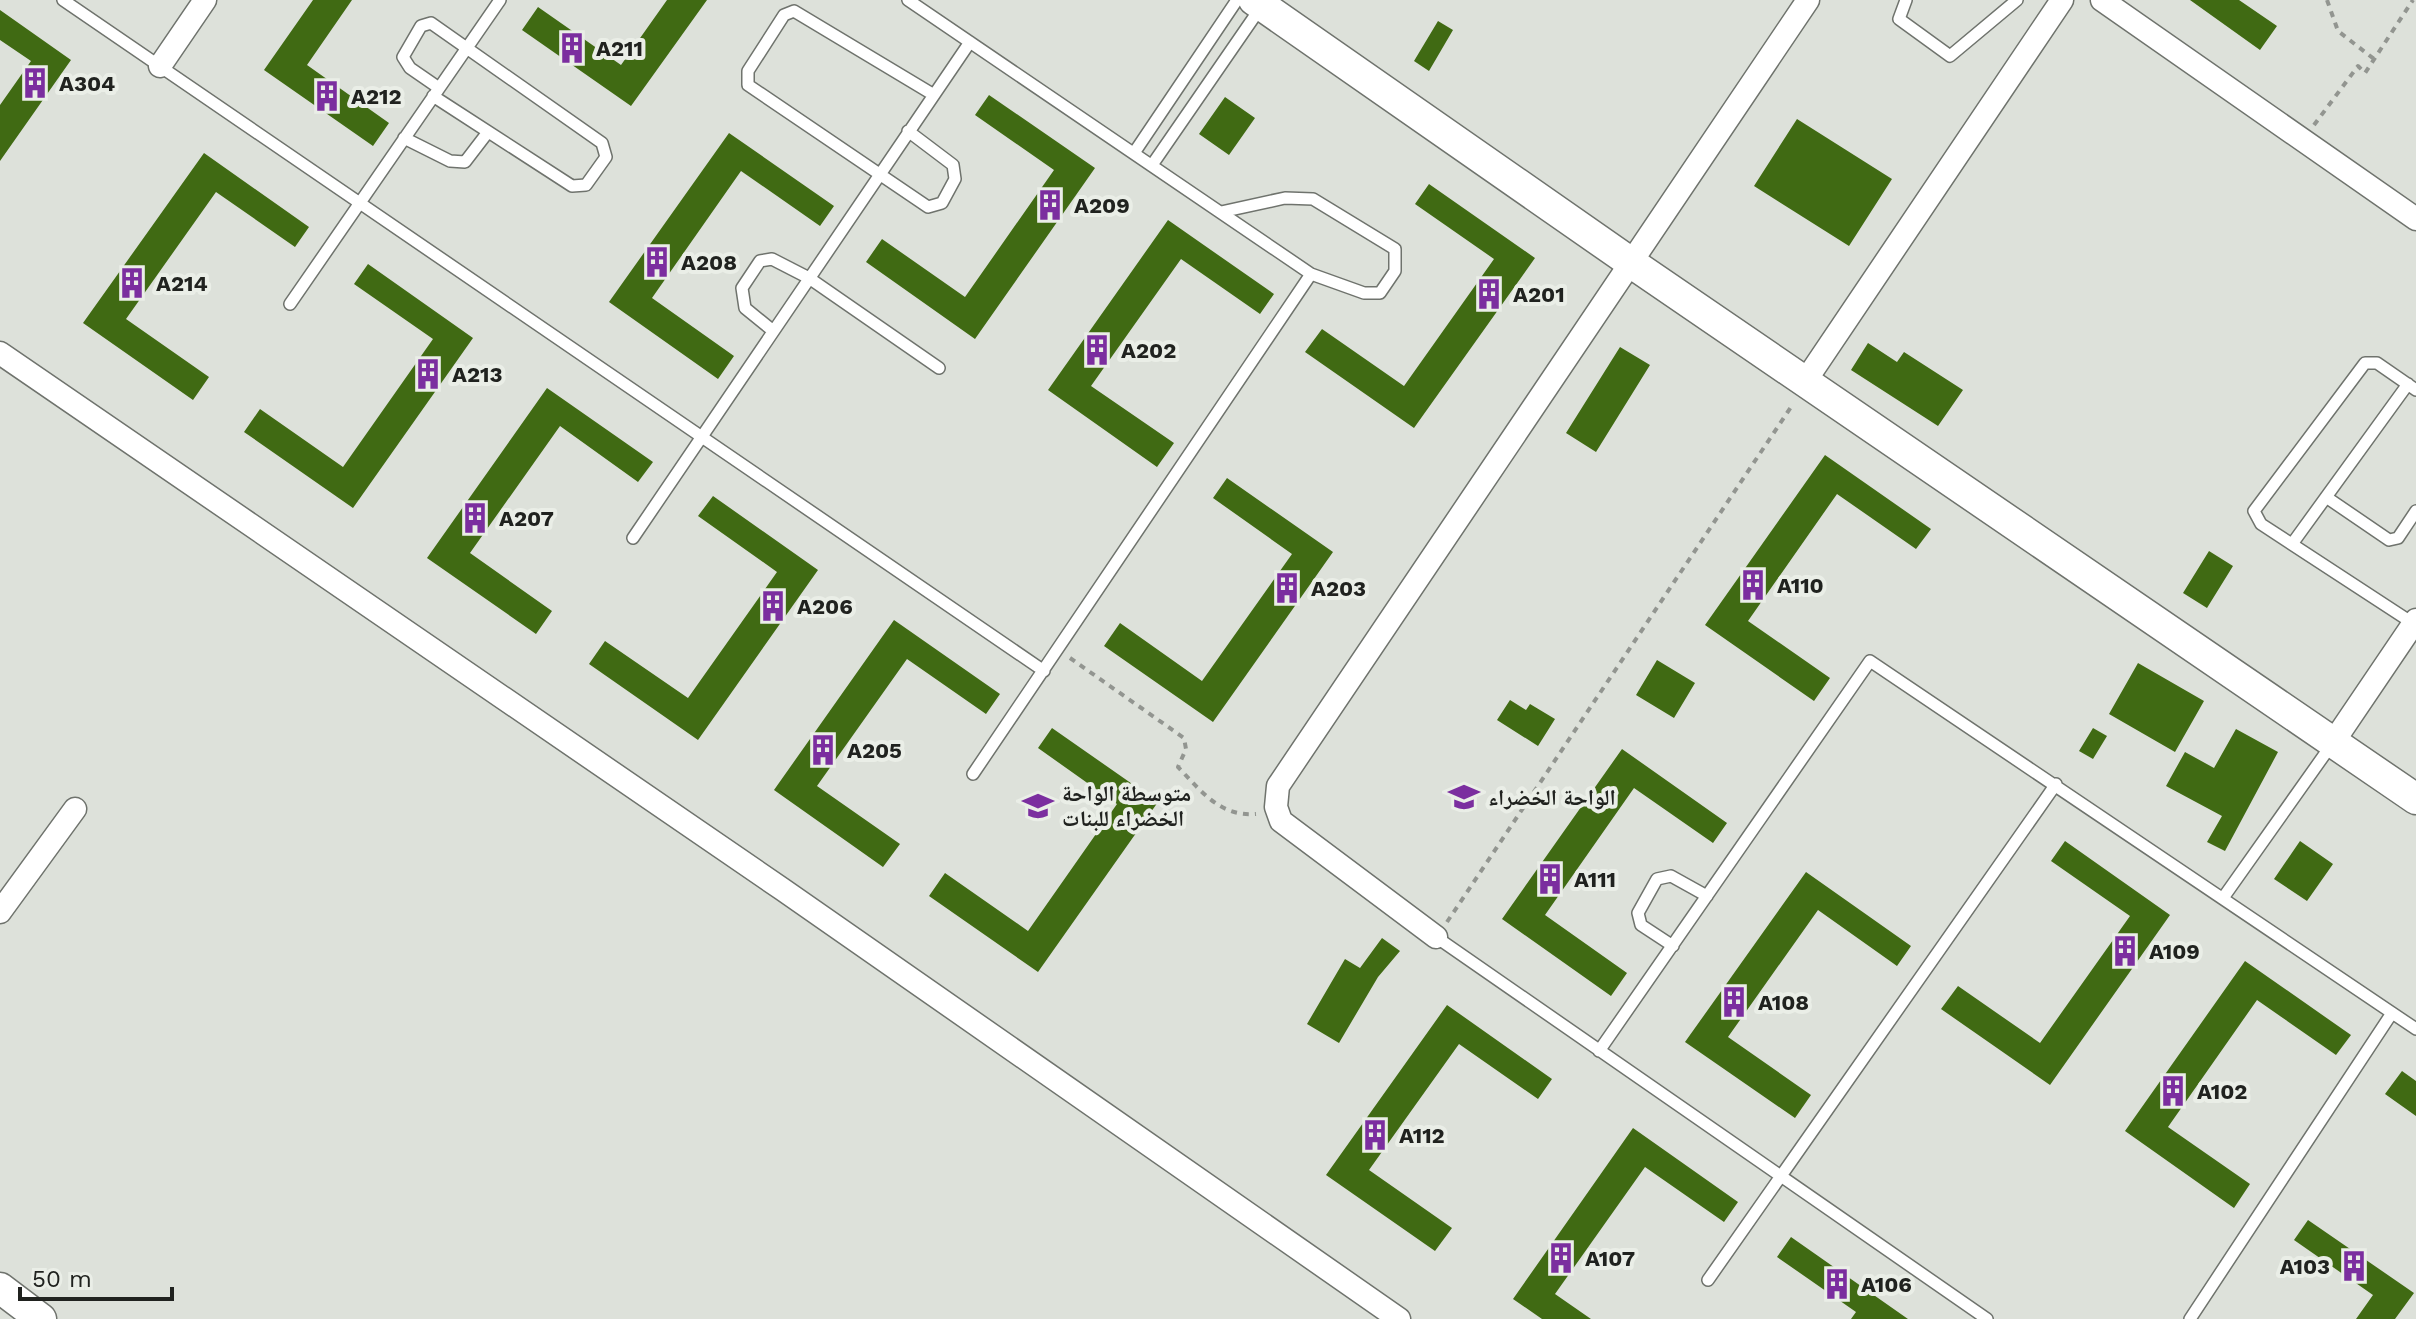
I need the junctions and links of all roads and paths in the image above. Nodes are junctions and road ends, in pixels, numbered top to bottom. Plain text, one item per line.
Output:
1 (63, 0) edge
2 (205, 0) edge
3 (500, 0) edge
4 (908, 0) edge
5 (1808, 0) edge
6 (1906, 0) edge
7 (2017, 0) edge
8 (2062, 0) edge
9 (2102, 0) edge
10 (2327, 0) edge
11 (2413, 0) edge
12 (1251, 2) edge
13 (970, 42) junction
14 (467, 49) junction
15 (2374, 59) junction
16 (160, 66) junction
17 (436, 92) junction
18 (934, 95) junction
19 (908, 131) junction
20 (488, 132) junction
21 (404, 138) junction
22 (2303, 140) junction
23 (1134, 153) junction
24 (1152, 165) junction
25 (879, 174) junction
26 (361, 200) junction
27 (1221, 212) junction
28 (2416, 219) edge
29 (1630, 262) junction
30 (1311, 274) junction
31 (809, 278) junction
32 (290, 304) dead end
33 (772, 330) junction
34 (0, 353) edge
35 (939, 368) dead end
36 (1806, 380) junction
37 (2412, 387) edge
38 (701, 434) junction
39 (2326, 497) junction
40 (2416, 511) edge
41 (633, 538) dead end
42 (2292, 544) junction
43 (2415, 622) edge
44 (1058, 649) junction
45 (1044, 671) junction
46 (2332, 744) junction
47 (973, 774) dead end
48 (2056, 784) junction
49 (2416, 799) edge
50 (1276, 807) junction
51 (75, 809) dead end
52 (1707, 896) junction
53 (2223, 898) junction
54 (0, 912) edge
55 (1436, 937) junction
56 (1673, 946) junction
57 (2392, 1013) junction
58 (2416, 1029) edge
59 (1599, 1051) junction
60 (1781, 1175) junction
61 (1708, 1280) dead end
62 (0, 1288) edge
63 (41, 1319) edge
64 (1399, 1319) edge
65 (1987, 1319) edge
66 (2190, 1319) edge

1 - 16 lane
2 - 16 street
3 - 14 lane
4 - 13 lane
5 - 29 street
6 - 7 lane
8 - 36 street
9 - 22 street
10 - 15 path
11 - 15 path
12 - 23 lane
12 - 24 lane
12 - 29 street
13 - 18 lane
13 - 23 lane
14 - 17 lane
14 - 17 lane
14 - 20 lane
15 - 22 path
16 - 26 lane
17 - 20 lane
17 - 21 lane
18 - 19 lane
18 - 25 lane
19 - 25 lane
19 - 25 lane
20 - 21 lane
21 - 26 lane
22 - 28 street
23 - 24 lane
24 - 27 lane
25 - 31 lane
26 - 32 lane
26 - 38 lane
27 - 30 lane
27 - 30 lane
29 - 36 street
29 - 50 street
30 - 44 lane
31 - 33 lane
31 - 33 lane
31 - 35 lane
33 - 38 lane
34 - 64 street
36 - 46 street
36 - 55 path
37 - 39 lane
37 - 42 lane
38 - 41 lane
38 - 45 lane
39 - 40 lane
39 - 42 lane
42 - 43 lane
43 - 46 street
44 - 45 lane
44 - 50 path
45 - 47 lane
46 - 49 street
46 - 53 lane
48 - 52 lane
48 - 53 lane
48 - 60 lane
50 - 55 street
51 - 54 street
52 - 56 lane
52 - 56 lane
53 - 57 lane
55 - 59 lane
56 - 59 lane
57 - 58 lane
57 - 66 lane
59 - 60 lane
60 - 61 lane
60 - 65 lane
62 - 63 street

